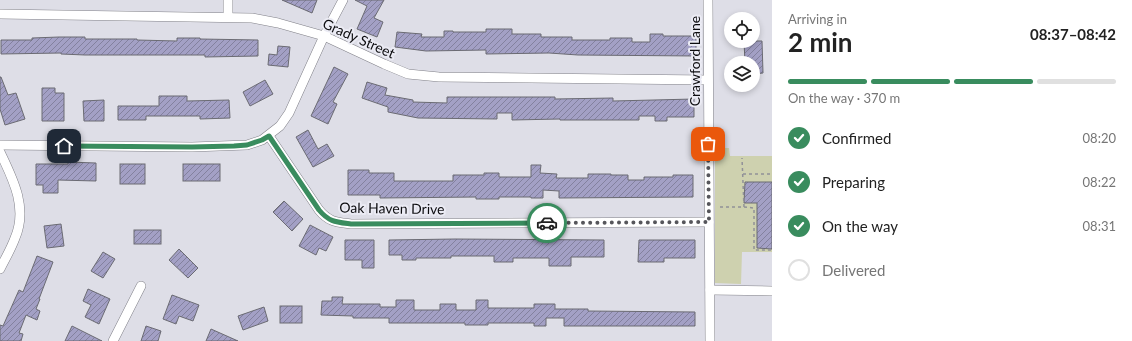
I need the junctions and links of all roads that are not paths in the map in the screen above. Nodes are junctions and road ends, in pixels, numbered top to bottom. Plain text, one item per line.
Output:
1 (228, 0) edge
2 (343, 0) edge
3 (708, 0) edge
4 (0, 14) edge
5 (228, 17) junction
6 (324, 36) junction
7 (708, 80) junction
8 (269, 136) junction
9 (0, 145) edge
10 (0, 152) edge
11 (709, 222) junction
12 (0, 269) edge
13 (140, 286) dead end
14 (710, 290) junction
15 (772, 291) edge
16 (113, 341) edge
17 (710, 341) edge

1 - 5 street
2 - 6 street
3 - 7 street, Crawford Lane
4 - 5 street, Grady Street
5 - 6 street, Grady Street
6 - 7 street, Grady Street
6 - 8 street
7 - 11 street, Crawford Lane
8 - 9 street
8 - 11 street, Oak Haven Drive
10 - 12 street
11 - 14 street, Crawford Lane
13 - 16 street
14 - 15 street
14 - 17 street, Crawford Lane

